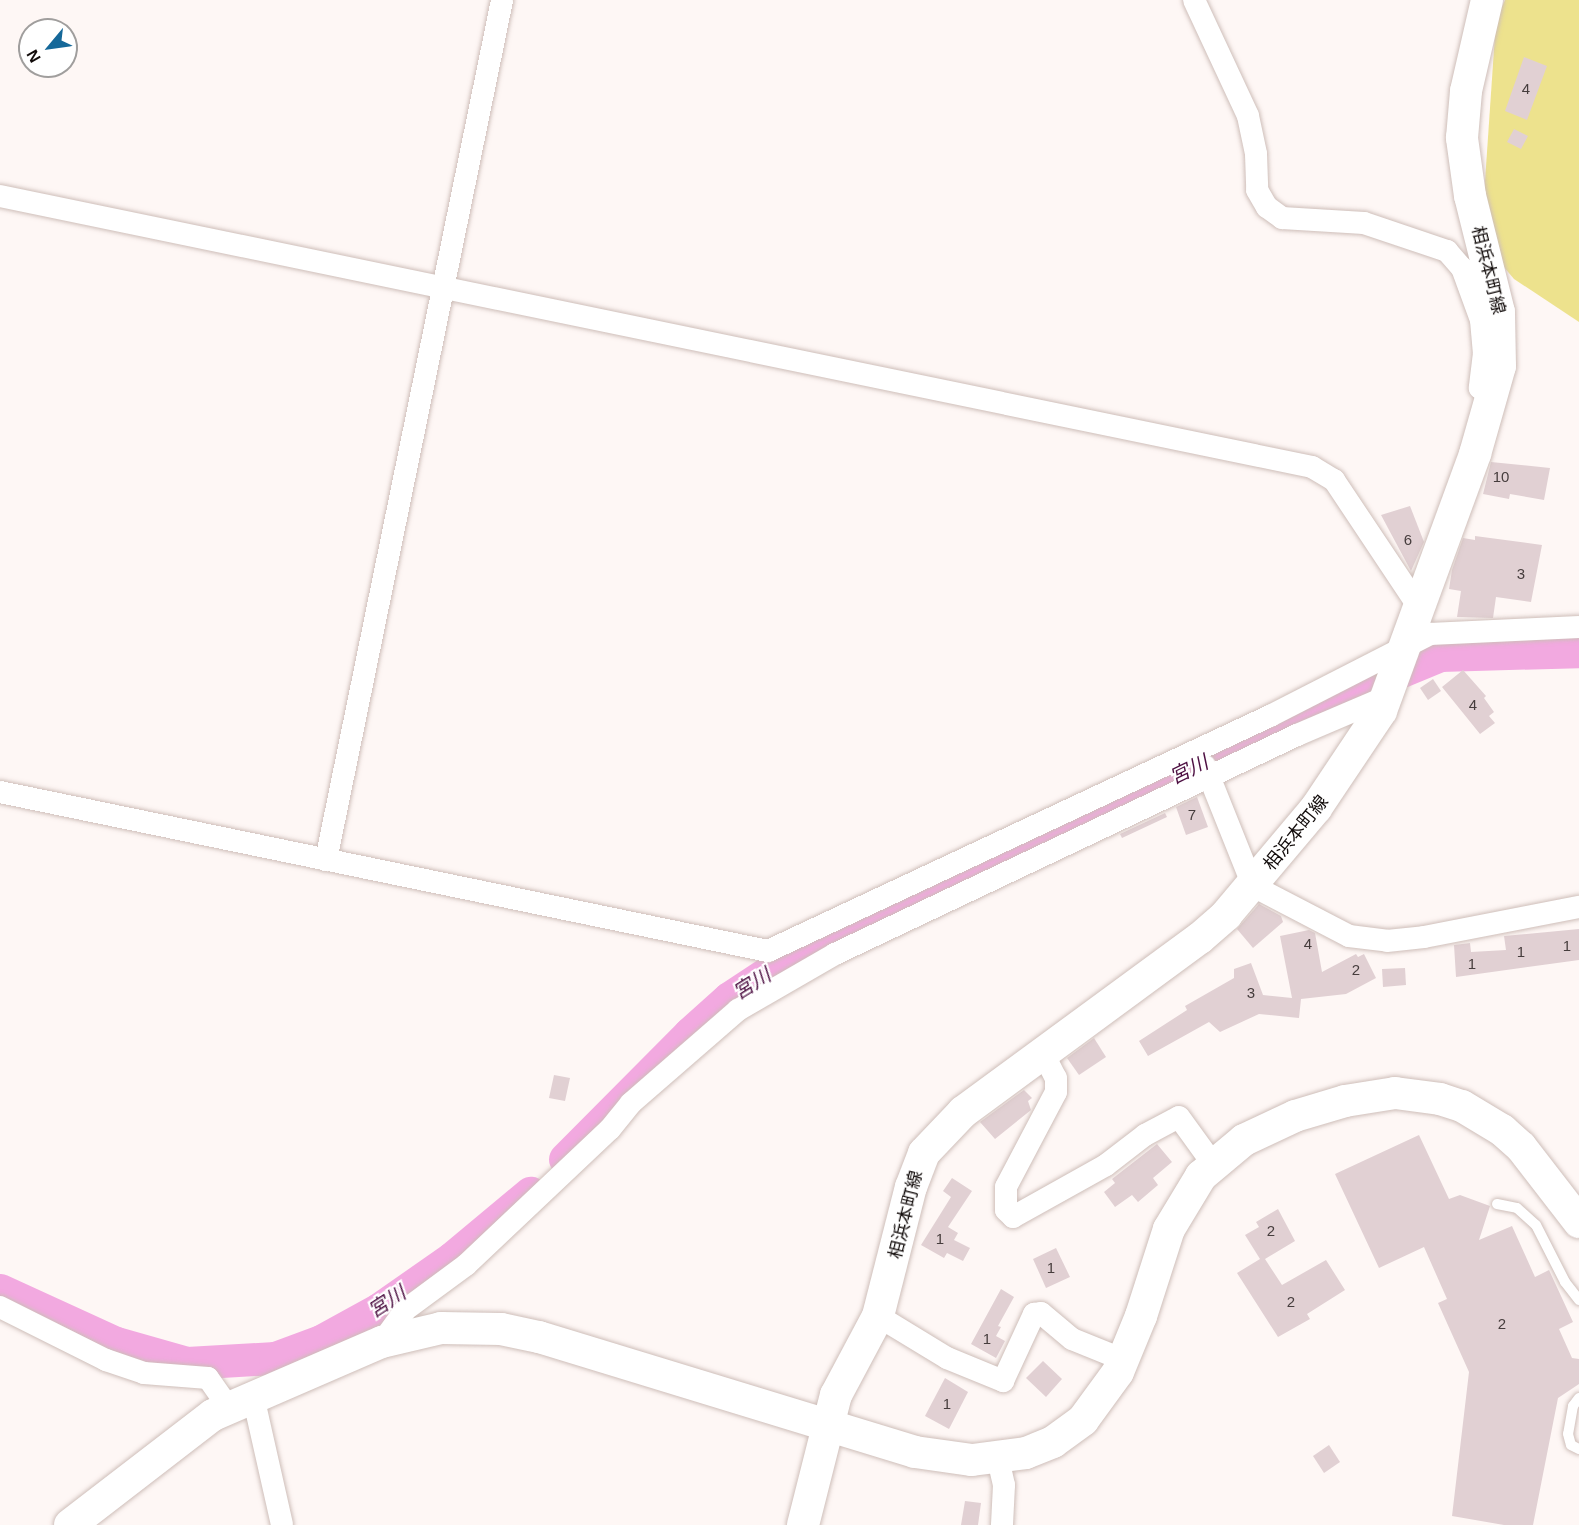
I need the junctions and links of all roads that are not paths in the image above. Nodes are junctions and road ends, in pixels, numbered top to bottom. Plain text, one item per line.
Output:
1 (502, 0) edge
2 (1194, 0) edge
3 (1487, 0) edge
4 (0, 196) edge
5 (444, 285) junction
6 (1492, 396) junction
7 (1420, 609) junction
8 (1579, 627) edge
9 (1396, 672) junction
10 (1203, 764) junction
11 (0, 792) edge
12 (326, 860) junction
13 (1253, 886) junction
14 (1579, 907) edge
15 (1042, 1051) junction
16 (1213, 1164) junction
17 (1497, 1204) dead end
18 (1579, 1222) edge
19 (1579, 1299) edge
20 (0, 1307) edge
21 (878, 1316) junction
22 (382, 1342) junction
23 (1124, 1360) junction
24 (1579, 1398) edge
25 (241, 1402) junction
26 (829, 1425) junction
27 (1579, 1449) edge
28 (999, 1459) junction
29 (70, 1525) edge
30 (282, 1525) edge
31 (803, 1525) edge
32 (1002, 1525) edge

1 - 5 street
2 - 6 street
3 - 6 street, 相浜本町線
4 - 5 street
5 - 7 street
5 - 12 street
6 - 7 street, 相浜本町線
7 - 9 street, 相浜本町線
8 - 9 street
9 - 10 street
9 - 10 street
9 - 13 street, 相浜本町線
10 - 12 street
10 - 13 street
10 - 22 street
11 - 12 street
13 - 14 street
13 - 15 street, 相浜本町線
15 - 16 street
15 - 21 street, 相浜本町線
16 - 18 street
16 - 23 street
17 - 19 lane
20 - 25 street
21 - 23 street
21 - 26 street, 相浜本町線
22 - 25 street
22 - 26 street
23 - 28 street
24 - 27 lane
25 - 29 street
25 - 30 street
26 - 28 street
26 - 31 street, 相浜本町線
28 - 32 street

